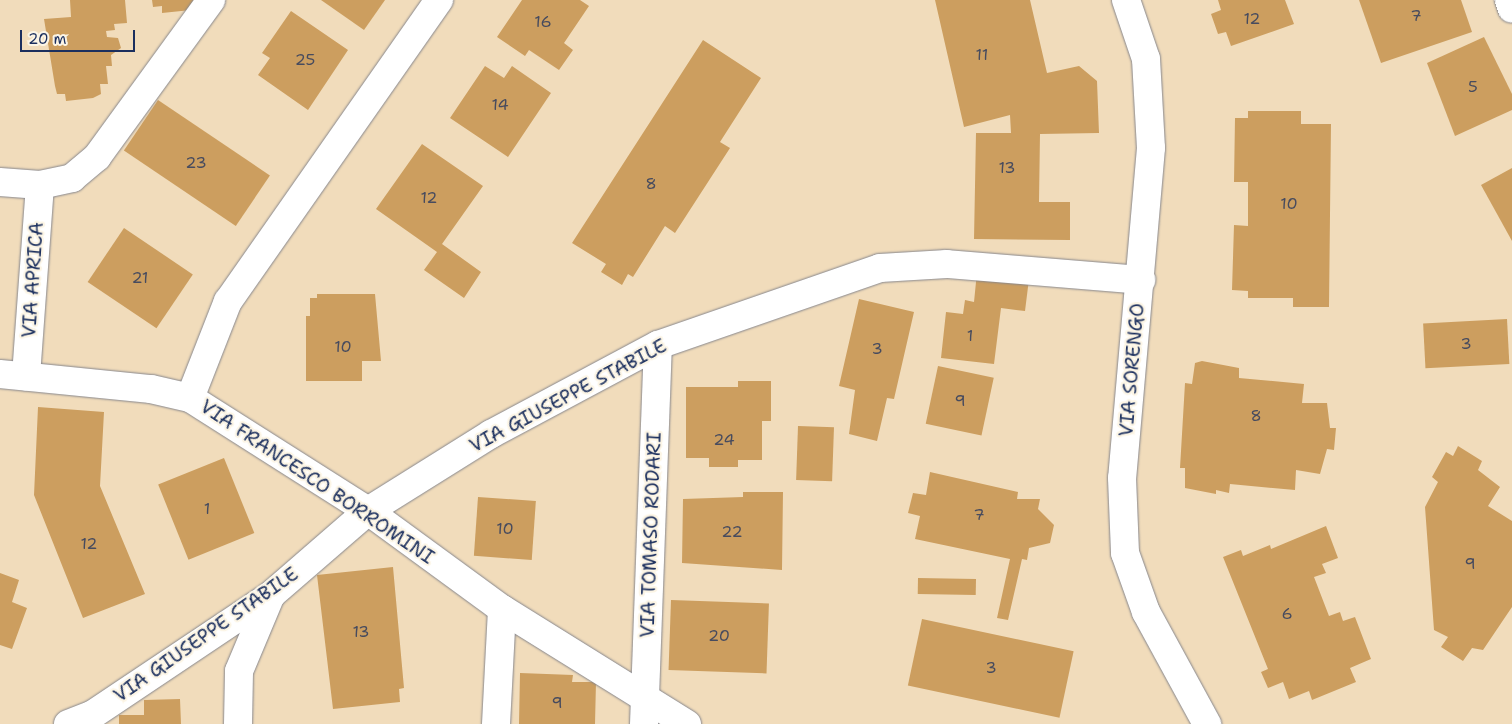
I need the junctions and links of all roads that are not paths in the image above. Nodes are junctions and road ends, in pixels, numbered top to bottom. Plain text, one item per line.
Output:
1 (211, 0) edge
2 (439, 0) edge
3 (1126, 0) edge
4 (1509, 0) edge
5 (1512, 9) edge
6 (0, 182) edge
7 (40, 185) junction
8 (1141, 280) junction
9 (658, 345) junction
10 (13, 375) edge
11 (190, 398) junction
12 (368, 511) junction
13 (271, 594) junction
14 (502, 609) junction
15 (644, 711) edge
16 (68, 724) edge
17 (238, 724) edge
18 (496, 724) edge
19 (687, 724) edge
20 (1207, 724) edge

1 - 7 street
2 - 11 street, VIA FRANCESCO BORROMINI
3 - 8 street, VIA SORENGO
4 - 5 street
6 - 7 street
7 - 10 street, VIA APRICA
8 - 9 street, VIA GIUSEPPE STABILE
8 - 20 street, VIA SORENGO
9 - 12 street, VIA GIUSEPPE STABILE
9 - 15 street, VIA TOMASO RODARI
10 - 11 street, VIA APRICA
11 - 12 street, VIA FRANCESCO BORROMINI
12 - 13 street, VIA GIUSEPPE STABILE
12 - 14 street, VIA FRANCESCO BORROMINI
13 - 16 street, VIA GIUSEPPE STABILE
13 - 17 street
14 - 15 street, VIA FRANCESCO BORROMINI
14 - 18 street
15 - 19 street, VIA FRANCESCO BORROMINI

